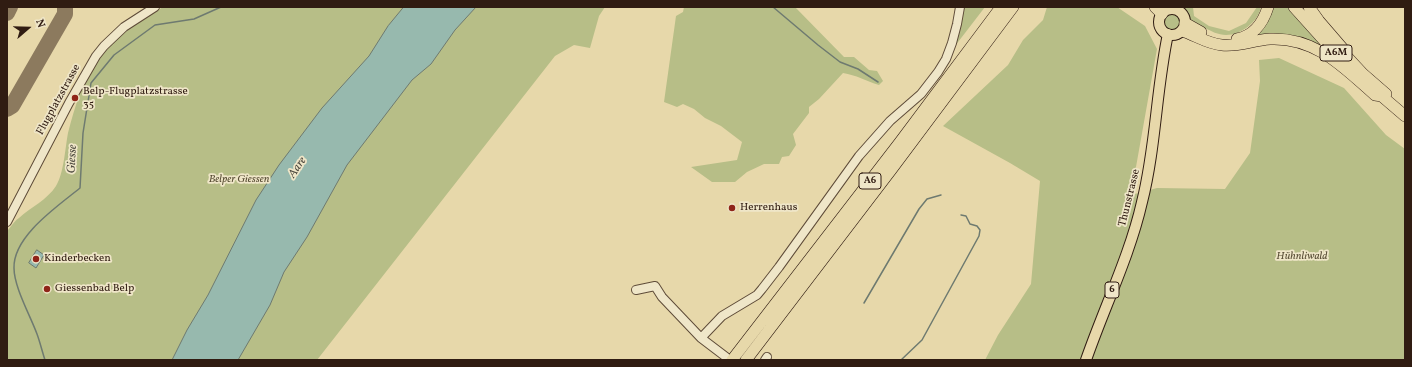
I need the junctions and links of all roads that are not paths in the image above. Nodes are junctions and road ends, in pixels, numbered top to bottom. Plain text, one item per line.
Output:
1 (155, 7) edge
2 (960, 7) edge
3 (1001, 7) edge
4 (1014, 7) edge
5 (1268, 7) edge
6 (1294, 7) edge
7 (1302, 7) edge
8 (1309, 7) edge
9 (1170, 9) edge
10 (1183, 27) junction
11 (1168, 34) junction
12 (1363, 74) junction
13 (1382, 96) junction
14 (1405, 110) edge
15 (1405, 116) edge
16 (7, 222) edge
17 (636, 290) dead end
18 (701, 338) junction
19 (729, 359) edge
20 (746, 360) edge
21 (1086, 360) edge

1 - 16 street, Flugplatzstrasse
2 - 18 street
3 - 19 highway, A6
4 - 20 highway, A6
5 - 10 highway
6 - 13 highway, A6M
7 - 12 highway, A6M
8 - 12 highway
9 - 10 main road
9 - 11 main road
10 - 11 main road
10 - 13 highway
11 - 21 main road, Thunstrasse / 6
12 - 14 highway, A6M
13 - 15 highway, A6M
17 - 18 street
18 - 19 street

